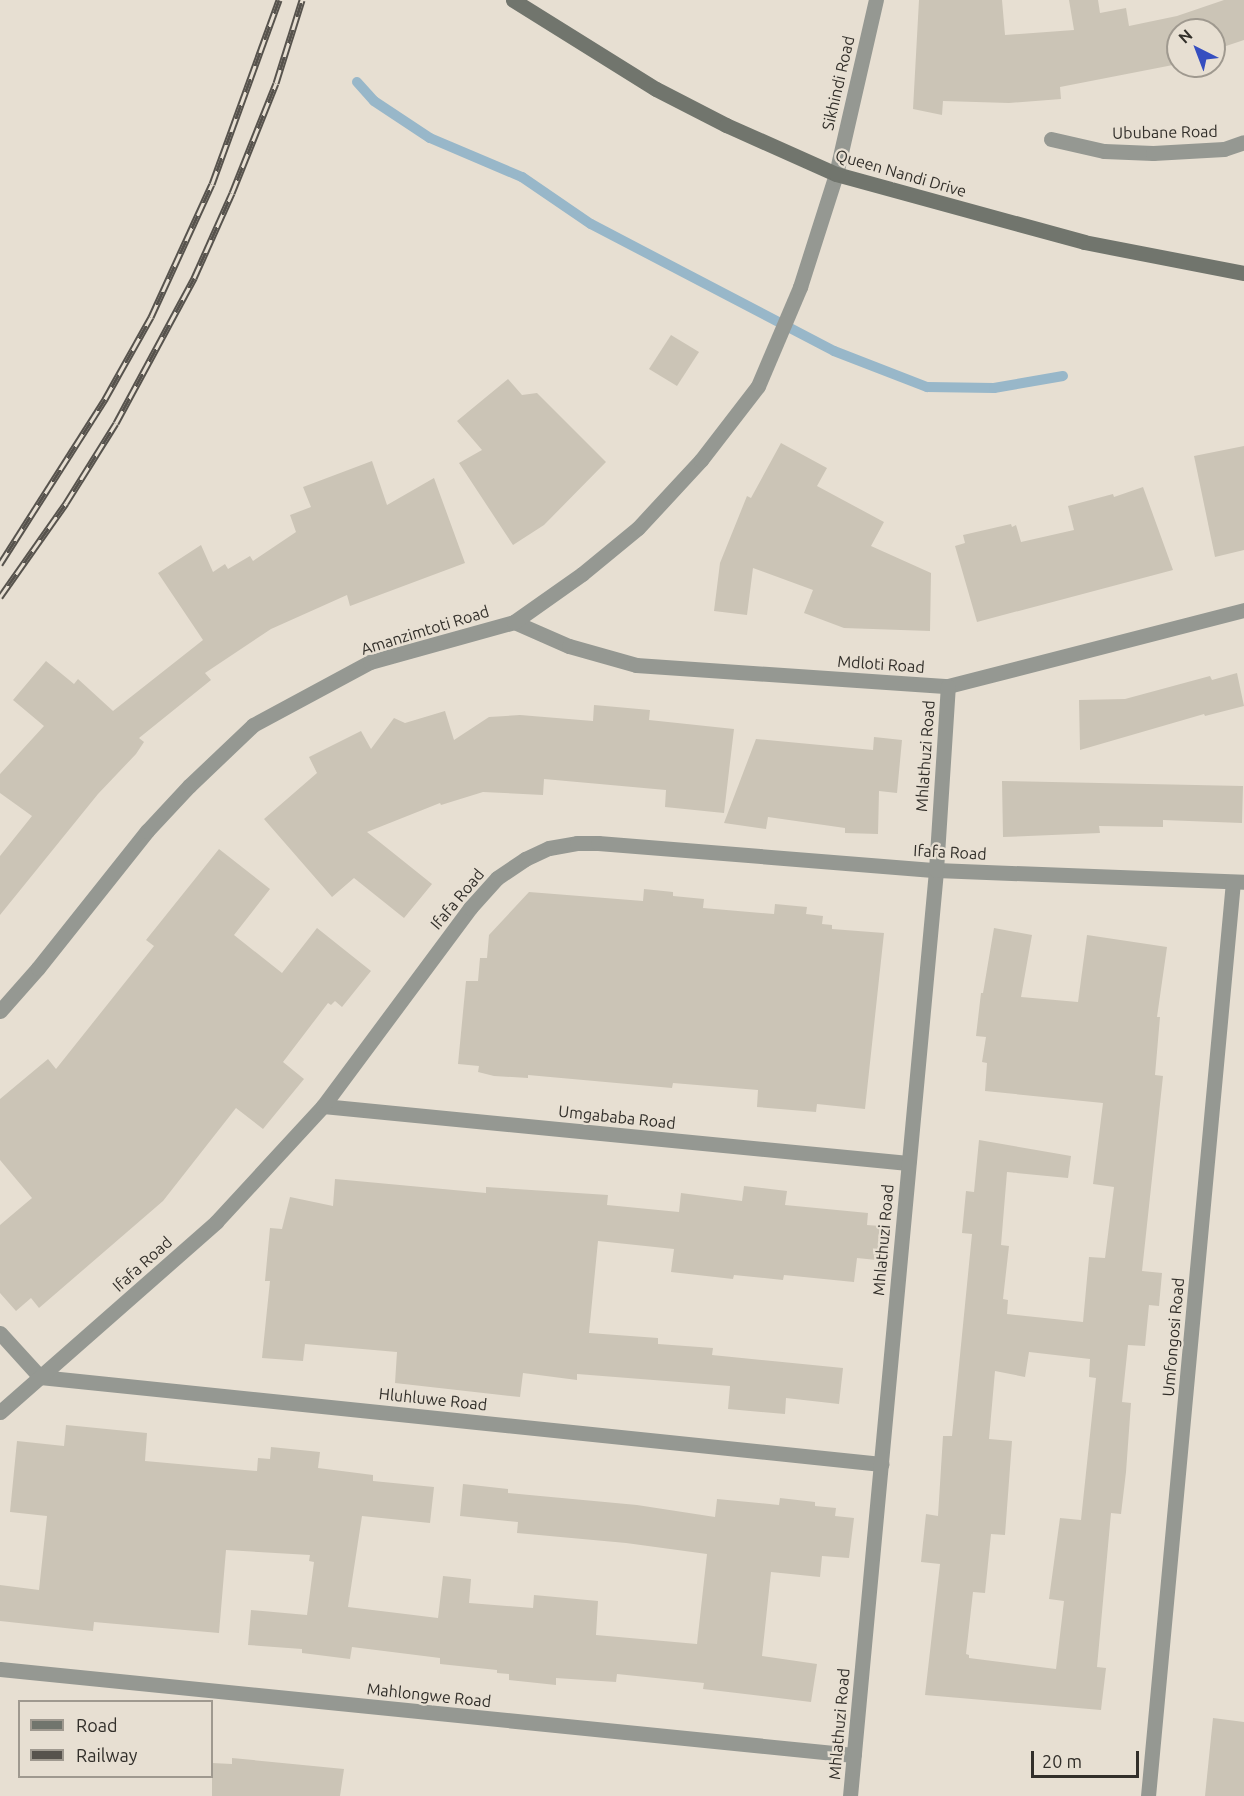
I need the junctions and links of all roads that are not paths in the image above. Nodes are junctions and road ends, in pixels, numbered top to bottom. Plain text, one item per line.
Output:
1 (513, 0) edge
2 (876, 0) edge
3 (1051, 139) dead end
4 (1244, 142) edge
5 (836, 174) junction
6 (1244, 273) edge
7 (1244, 610) edge
8 (514, 622) junction
9 (948, 686) junction
10 (936, 870) junction
11 (1238, 882) edge
12 (0, 1011) edge
13 (322, 1106) junction
14 (908, 1163) junction
15 (0, 1332) edge
16 (40, 1377) junction
17 (0, 1412) edge
18 (882, 1464) junction
19 (0, 1669) edge
20 (854, 1755) junction
21 (850, 1796) edge
22 (1148, 1796) edge

1 - 5 main road, Queen Nandi Drive
2 - 5 street, Sikhindi Road
3 - 4 street, Ububane Road
5 - 6 main road, Queen Nandi Drive
5 - 8 street, Amanzimtoti Road
7 - 9 street, Mdloti Road
8 - 9 street, Mdloti Road
8 - 12 street, Amanzimtoti Road
9 - 10 street, Mhlathuzi Road
10 - 11 street, Ifafa Road
10 - 13 street, Ifafa Road
10 - 14 street, Mhlathuzi Road
11 - 22 street, Umfongosi Road
13 - 14 street, Umgababa Road
13 - 16 street, Ifafa Road
14 - 18 street, Mhlathuzi Road
15 - 16 street
16 - 17 street, Ifafa Road
16 - 18 street, Hluhluwe Road
18 - 20 street, Mhlathuzi Road
19 - 20 street, Mahlongwe Road
20 - 21 street, Mhlathuzi Road

